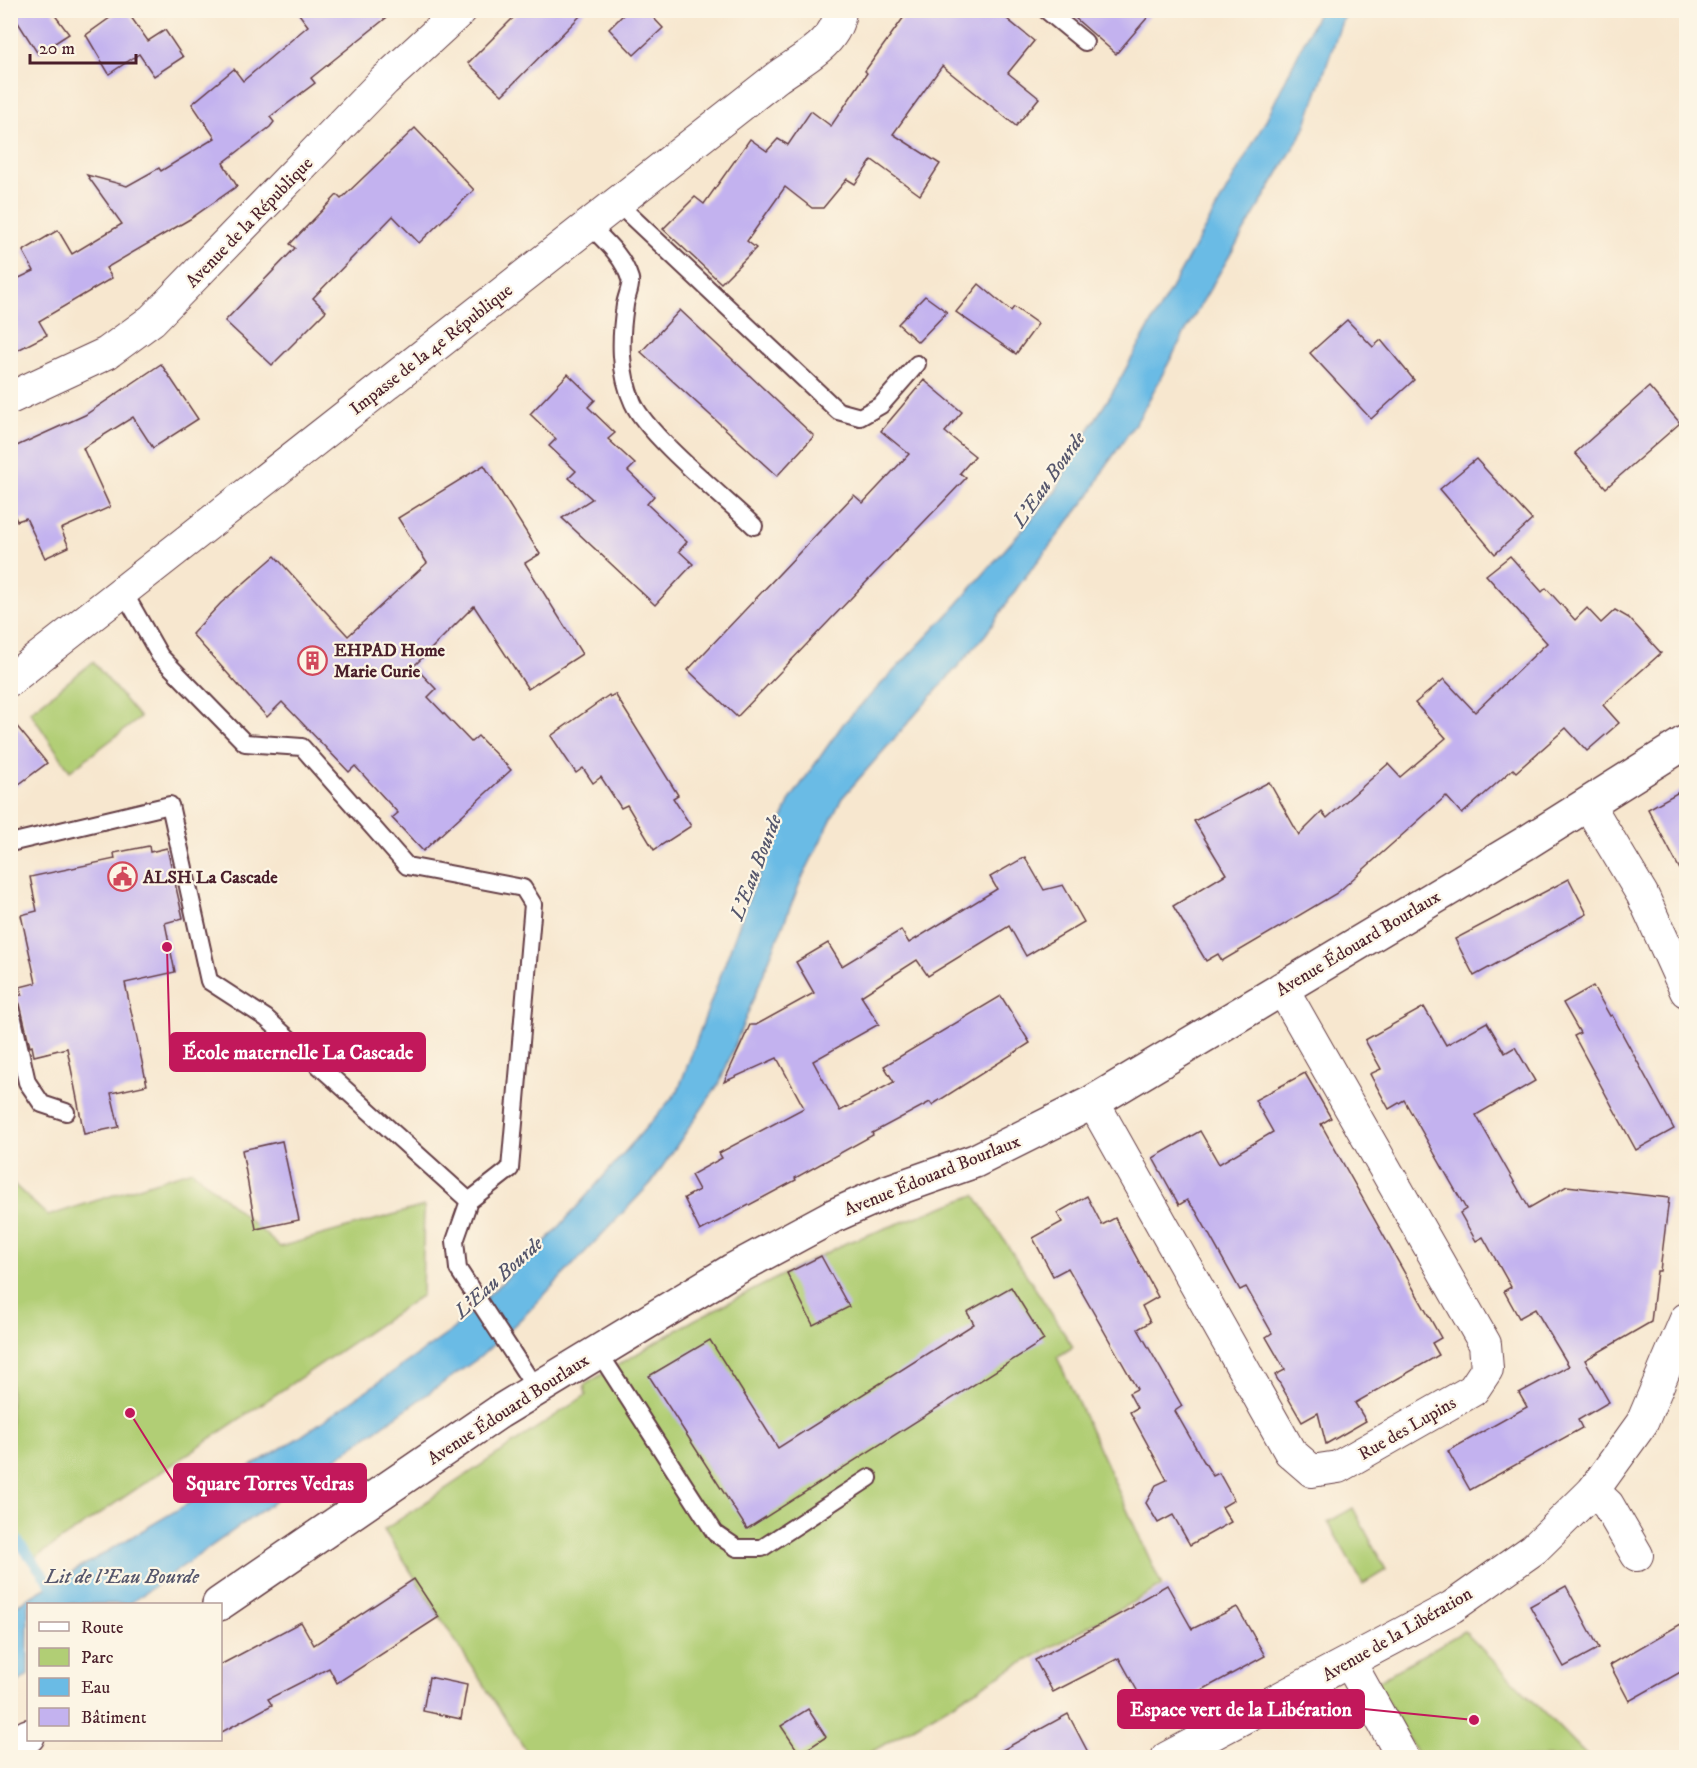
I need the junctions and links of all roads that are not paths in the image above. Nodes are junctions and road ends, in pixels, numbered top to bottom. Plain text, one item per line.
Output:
1 (461, 10) edge
2 (840, 10) edge
3 (1046, 10) edge
4 (1085, 42) dead end
5 (618, 202) junction
6 (589, 225) junction
7 (917, 364) dead end
8 (10, 398) edge
9 (754, 526) dead end
10 (123, 591) junction
11 (10, 680) edge
12 (1686, 742) edge
13 (1588, 804) junction
14 (10, 843) edge
15 (1282, 988) junction
16 (1686, 991) edge
17 (10, 1006) edge
18 (1093, 1102) junction
19 (66, 1112) dead end
20 (469, 1201) junction
21 (1686, 1319) edge
22 (598, 1351) junction
23 (536, 1389) junction
24 (869, 1478) dead end
25 (1593, 1491) junction
26 (1637, 1555) dead end
27 (222, 1603) edge
28 (1350, 1663) junction
29 (27, 1737) edge
30 (10, 1749) edge
31 (1184, 1754) edge
32 (1403, 1758) edge

1 - 8 street, Avenue de la République
2 - 5 street, Impasse de la 4e République
3 - 4 lane
5 - 6 street, Impasse de la 4e République
5 - 7 lane
6 - 9 lane
6 - 10 street, Impasse de la 4e République
10 - 11 street, Impasse de la 4e République
10 - 20 lane
12 - 13 street, Avenue Édouard Bourlaux
13 - 15 street, Avenue Édouard Bourlaux
13 - 16 street
14 - 20 lane
15 - 18 street, Avenue Édouard Bourlaux
15 - 18 street, Rue des Lupins
17 - 19 lane
18 - 22 street, Avenue Édouard Bourlaux
20 - 23 lane
21 - 25 street, Avenue de la Libération
22 - 23 street, Avenue Édouard Bourlaux
22 - 24 lane
23 - 27 street, Avenue Édouard Bourlaux
25 - 26 street
25 - 28 street, Avenue de la Libération
28 - 31 street, Avenue de la Libération
28 - 32 street
29 - 30 street

